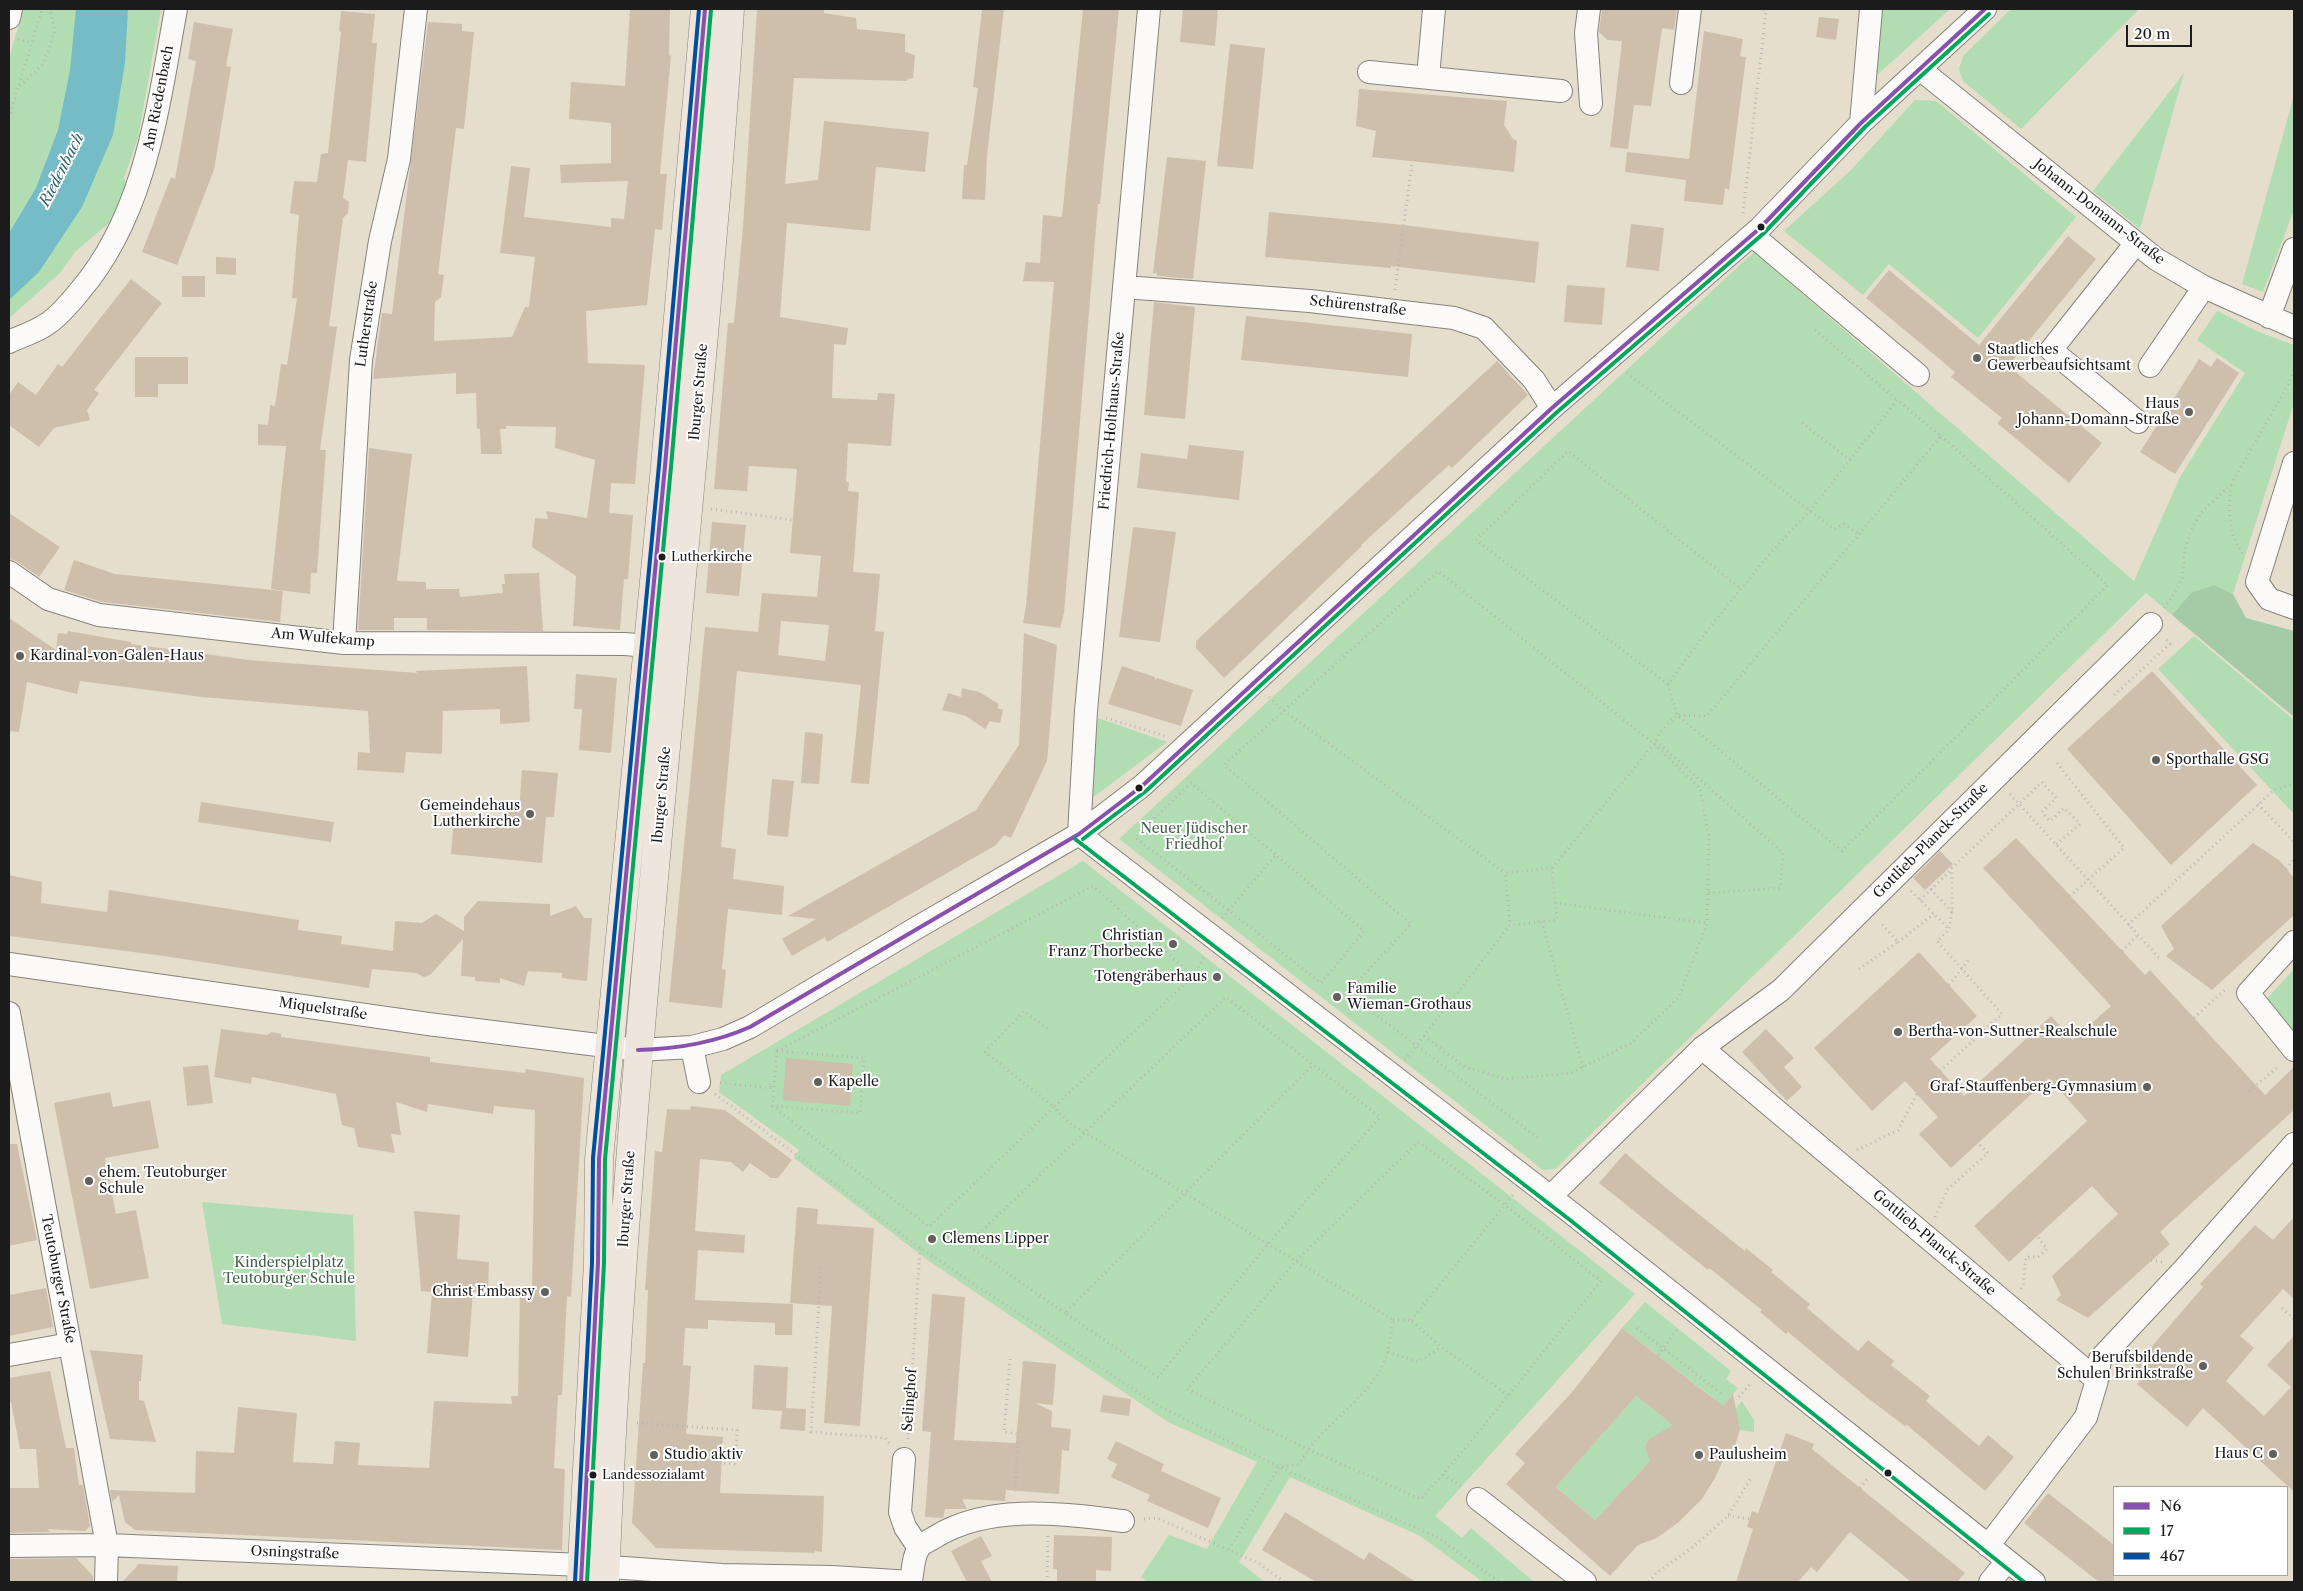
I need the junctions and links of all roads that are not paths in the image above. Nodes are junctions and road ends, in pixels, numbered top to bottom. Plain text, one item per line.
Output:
1 (11, 9) edge
2 (176, 9) edge
3 (416, 9) edge
4 (705, 9) edge
5 (730, 9) edge
6 (1149, 9) edge
7 (1434, 9) edge
8 (1589, 9) edge
9 (1690, 9) edge
10 (1871, 9) edge
11 (1985, 9) edge
12 (9, 18) edge
13 (1921, 70) junction
14 (1370, 72) dead end
15 (1428, 77) junction
16 (1681, 83) dead end
17 (1561, 91) dead end
18 (1591, 104) dead end
19 (1861, 123) junction
20 (1746, 240) junction
21 (2136, 244) junction
22 (2294, 249) edge
23 (1124, 287) junction
24 (2204, 287) junction
25 (2269, 317) junction
26 (2294, 327) edge
27 (9, 342) edge
28 (2150, 366) dead end
29 (1918, 375) dead end
30 (1552, 408) junction
31 (2138, 422) dead end
32 (2294, 464) edge
33 (9, 572) edge
34 (2294, 608) edge
35 (2152, 624) road end
36 (344, 643) junction
37 (648, 646) junction
38 (1080, 834) junction
39 (2294, 942) edge
40 (9, 964) edge
41 (9, 1013) edge
42 (609, 1047) junction
43 (692, 1047) junction
44 (1702, 1048) junction
45 (638, 1050) junction
46 (2290, 1055) edge
47 (704, 1082) road end
48 (2294, 1144) edge
49 (1550, 1197) junction
50 (70, 1344) junction
51 (9, 1355) edge
52 (2097, 1380) junction
53 (904, 1459) road end
54 (1469, 1492) road end
55 (1123, 1521) road end
56 (107, 1545) junction
57 (9, 1546) edge
58 (1988, 1546) junction
59 (919, 1548) junction
60 (2008, 1561) junction
61 (593, 1574) edge
62 (722, 1579) edge
63 (767, 1580) edge
64 (106, 1582) edge
65 (911, 1582) edge
66 (1585, 1582) edge
67 (1990, 1582) edge
68 (2034, 1582) edge

1 - 12 street
2 - 27 street, Am Riedenbach
3 - 36 street, Lutherstraße
4 - 37 main road, Iburger Straße
5 - 45 main road, Iburger Straße
6 - 23 street, Friedrich-Holthaus-Straße
7 - 15 street
8 - 18 street
9 - 16 street
10 - 19 street
11 - 13 street, Miquelstraße
13 - 19 street, Miquelstraße
13 - 21 street, Johann-Domann-Straße
14 - 15 street
15 - 17 street
19 - 20 street, Miquelstraße
20 - 29 street
20 - 30 street, Miquelstraße
21 - 24 street, Johann-Domann-Straße
21 - 31 street
22 - 25 street
23 - 30 street, Schürenstraße
23 - 38 street, Friedrich-Holthaus-Straße
24 - 25 street, Johann-Domann-Straße
24 - 28 street
25 - 26 street, Johann-Domann-Straße
30 - 38 street, Miquelstraße
32 - 34 street
33 - 36 street, Am Wulfekamp
35 - 44 street, Gottlieb-Planck-Straße
36 - 37 street, Am Wulfekamp
37 - 42 main road, Iburger Straße
38 - 43 street, Miquelstraße
38 - 49 street
39 - 46 street
40 - 42 street, Miquelstraße
41 - 50 street, Teutoburger Straße
42 - 45 street, Miquelstraße
42 - 61 main road, Iburger Straße
43 - 45 street, Miquelstraße
43 - 47 street
44 - 49 street, Gottlieb-Planck-Straße
44 - 52 street, Gottlieb-Planck-Straße
45 - 61 main road, Iburger Straße
48 - 52 street
49 - 58 street
50 - 51 street
50 - 56 street, Teutoburger Straße
52 - 58 street
53 - 59 street
54 - 66 street
55 - 59 street
56 - 57 street, Osningstraße
56 - 61 street, Osningstraße
56 - 64 street, Teutoburger Straße
58 - 60 street
59 - 65 street
60 - 67 street
60 - 68 street
61 - 62 street, Osningstraße
62 - 63 street, Osningstraße
63 - 65 street, Osningstraße

